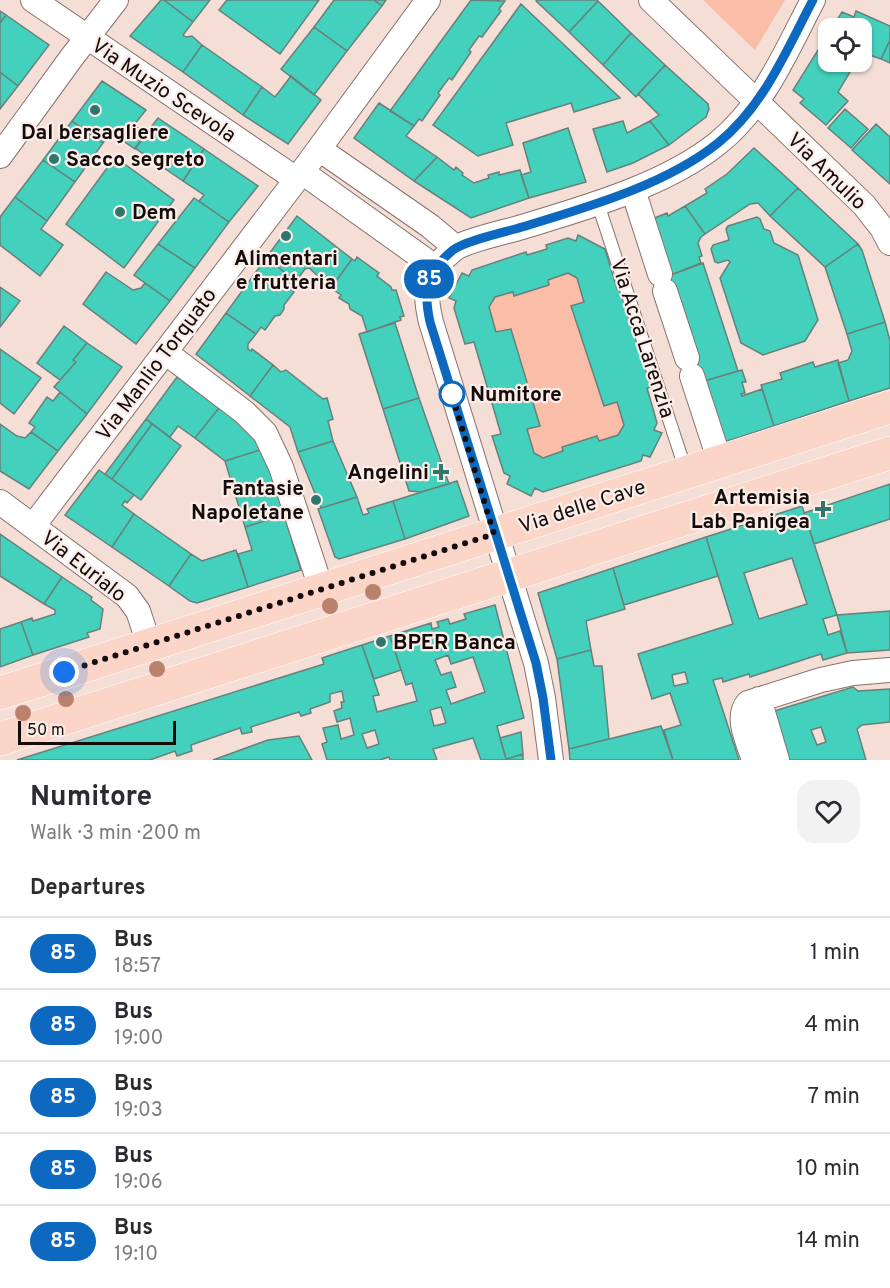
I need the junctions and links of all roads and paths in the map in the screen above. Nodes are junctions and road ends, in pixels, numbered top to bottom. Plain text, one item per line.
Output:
1 (33, 0) edge
2 (116, 0) edge
3 (428, 0) edge
4 (651, 0) edge
5 (813, 0) edge
6 (87, 37) junction
7 (757, 103) junction
8 (319, 149) junction
9 (0, 156) edge
10 (299, 176) junction
11 (633, 190) junction
12 (598, 204) junction
13 (890, 243) edge
14 (455, 248) junction
15 (435, 267) junction
16 (165, 352) junction
17 (890, 407) edge
18 (890, 453) edge
19 (720, 462) junction
20 (687, 472) junction
21 (0, 502) edge
22 (33, 526) junction
23 (494, 534) junction
24 (508, 575) junction
25 (321, 588) junction
26 (149, 644) junction
27 (890, 670) edge
28 (0, 693) edge
29 (759, 699) junction
30 (0, 738) edge
31 (550, 760) edge
32 (754, 760) edge
33 (777, 760) edge

1 - 6 street, Via Muzio Scevola
2 - 6 street
3 - 8 street, Via Manlio Torquato
4 - 7 street, Via Amulio
5 - 7 street
6 - 9 street
6 - 10 street, Via Muzio Scevola
7 - 11 street
7 - 13 street, Via Amulio
8 - 10 street, Via Manlio Torquato
8 - 14 street
10 - 15 street, Via Muzio Scevola
10 - 16 street, Via Manlio Torquato
11 - 12 street
11 - 19 street, Via Acca Larenzia
12 - 14 street
12 - 20 lane, Via Acca Larenzia
14 - 15 street
15 - 23 street
16 - 22 street, Via Manlio Torquato
16 - 25 street
17 - 19 main road, Via delle Cave
18 - 24 main road, Via delle Cave
19 - 20 main road, Via delle Cave
20 - 23 main road, Via delle Cave
21 - 22 street, Via Eurialo
22 - 26 street, Via Eurialo
23 - 24 street
23 - 25 main road, Via delle Cave
24 - 30 main road, Via delle Cave
24 - 31 street
25 - 26 main road, Via delle Cave
26 - 28 main road, Via delle Cave
27 - 29 street
29 - 32 street
29 - 33 street

